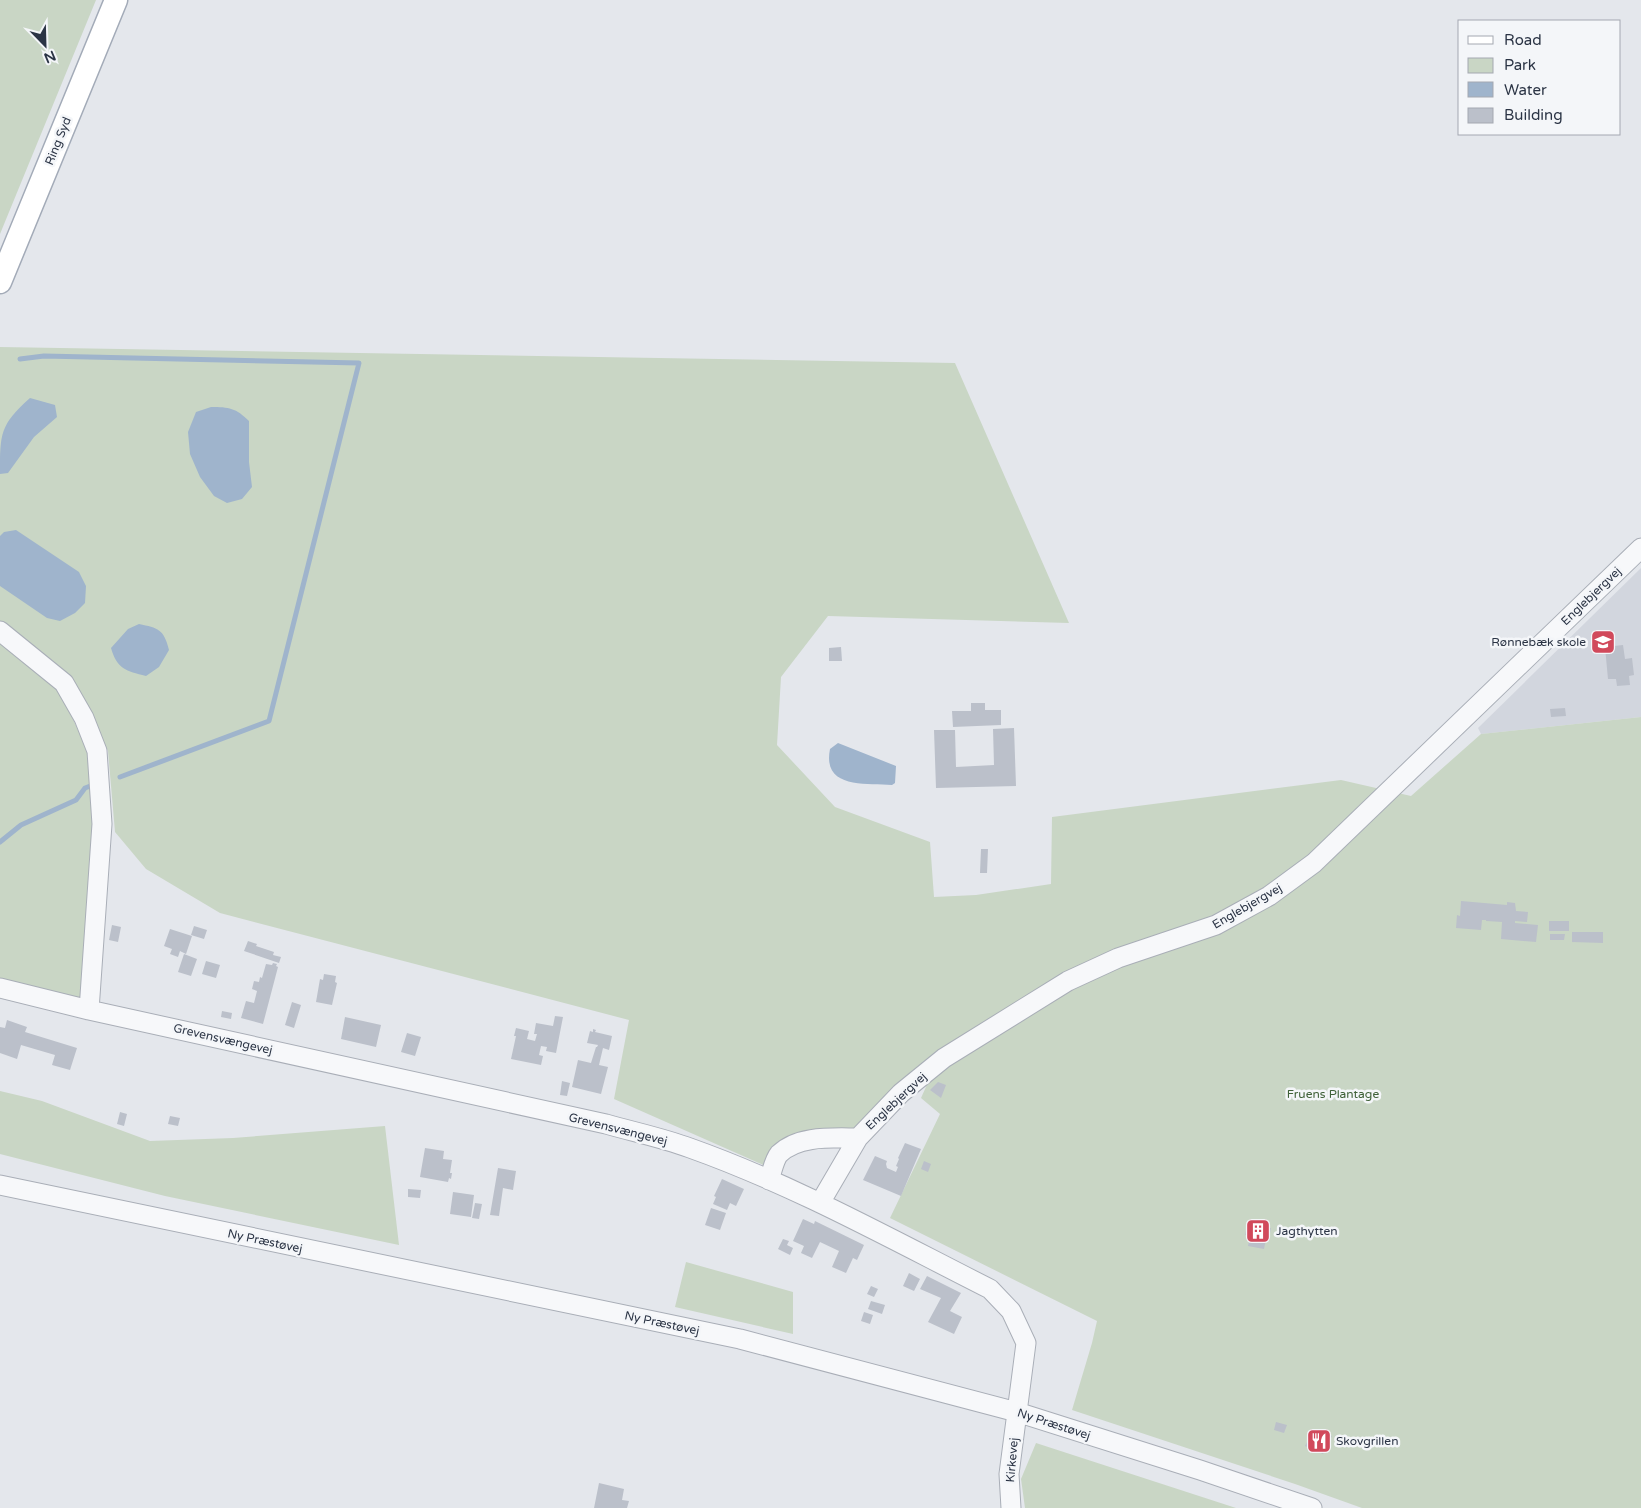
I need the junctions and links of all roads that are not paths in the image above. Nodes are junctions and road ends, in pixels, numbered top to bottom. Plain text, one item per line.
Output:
1 (116, 0) edge
2 (0, 282) edge
3 (1641, 548) edge
4 (0, 631) edge
5 (0, 988) edge
6 (89, 1010) junction
7 (858, 1138) junction
8 (769, 1180) junction
9 (0, 1185) edge
10 (820, 1203) junction
11 (1017, 1412) junction
12 (1011, 1508) edge
13 (1312, 1508) edge

1 - 2 main road, Ring Syd
3 - 7 street, Englebjergvej
4 - 6 street
5 - 6 street, Grevensvængevej
6 - 8 street, Grevensvængevej
7 - 8 street
7 - 10 street, Englebjergvej
8 - 10 street, Grevensvængevej
9 - 11 street, Ny Præstøvej
10 - 11 street, Grevensvængevej
11 - 12 street, Kirkevej
11 - 13 street, Ny Præstøvej

